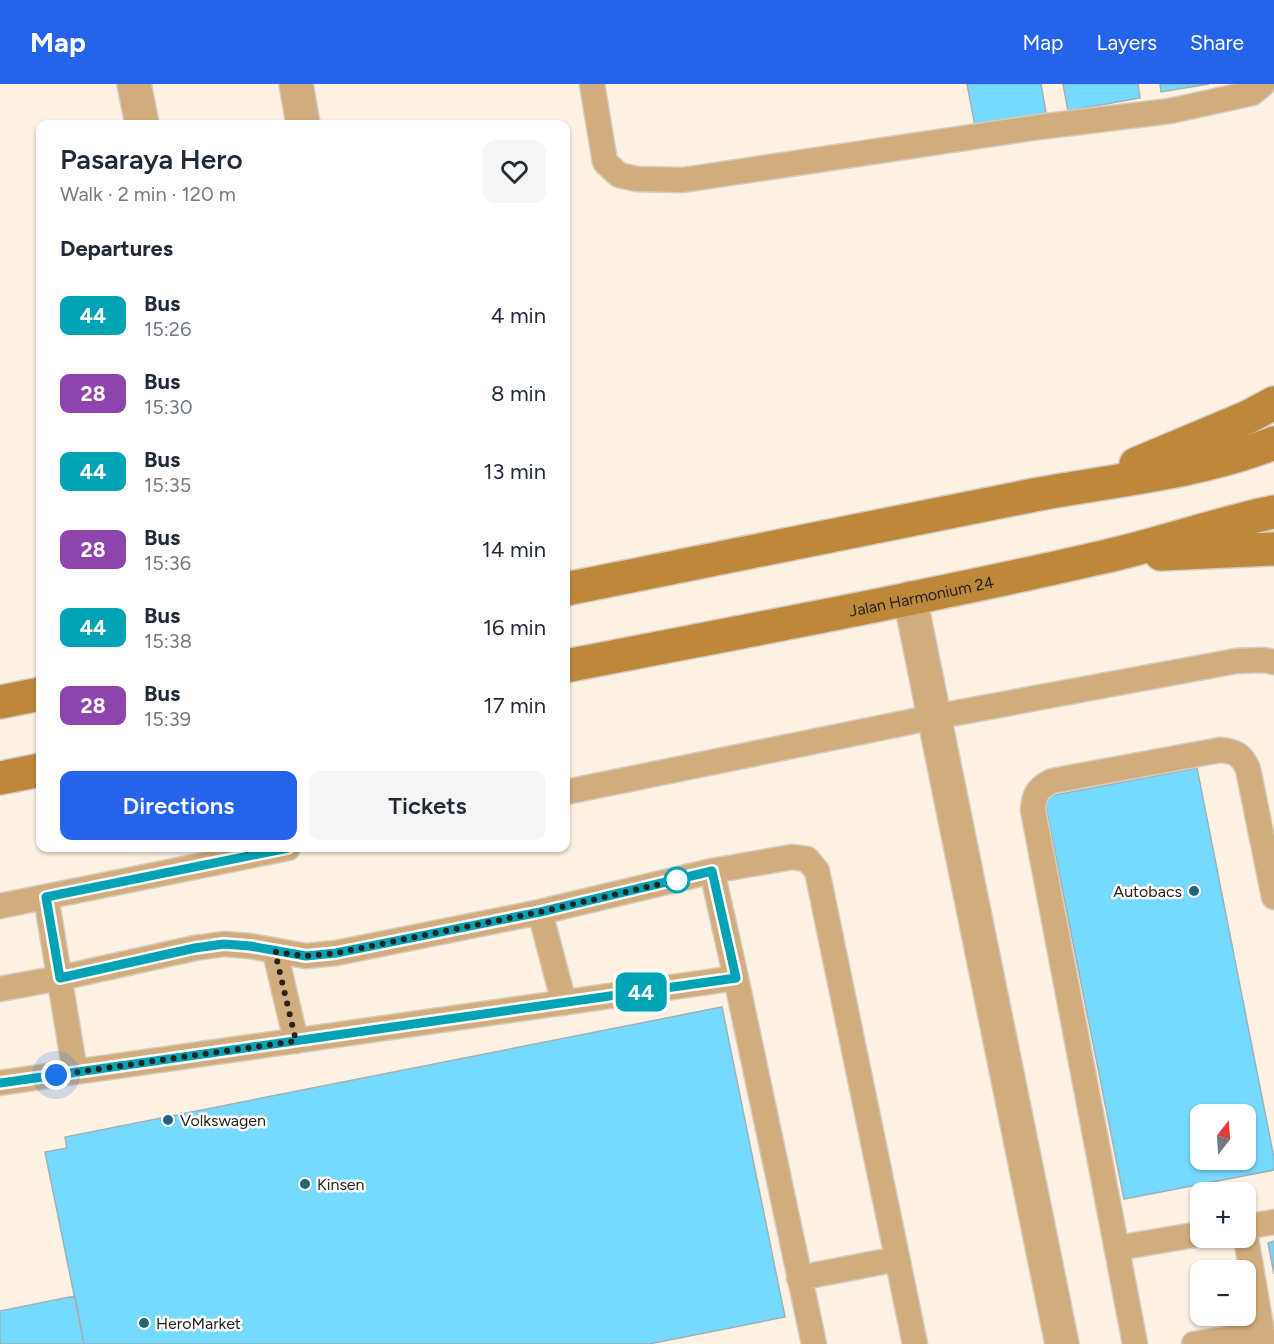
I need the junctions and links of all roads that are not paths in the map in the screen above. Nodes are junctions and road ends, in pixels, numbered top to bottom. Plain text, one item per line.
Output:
1 (134, 84) edge
2 (296, 84) edge
3 (592, 84) edge
4 (1263, 84) edge
5 (141, 120) edge
6 (302, 120) edge
7 (1274, 403) edge
8 (1274, 443) edge
9 (1087, 485) junction
10 (1274, 512) edge
11 (1274, 549) edge
12 (1105, 556) junction
13 (570, 588) edge
14 (910, 598) junction
15 (1274, 662) edge
16 (570, 665) edge
17 (36, 695) edge
18 (0, 702) edge
19 (934, 717) junction
20 (36, 771) edge
21 (0, 778) edge
22 (570, 791) edge
23 (268, 852) edge
24 (712, 871) junction
25 (46, 897) junction
26 (1274, 897) edge
27 (0, 906) edge
28 (540, 912) junction
29 (275, 952) junction
30 (60, 978) junction
31 (736, 978) junction
32 (0, 988) edge
33 (564, 1003) junction
34 (296, 1041) junction
35 (75, 1072) junction
36 (0, 1083) edge
37 (1274, 1222) edge
38 (1256, 1225) edge
39 (1190, 1236) edge
40 (1117, 1248) junction
41 (1248, 1248) edge
42 (897, 1259) junction
43 (800, 1278) junction
44 (1263, 1338) edge
45 (814, 1344) edge
46 (915, 1344) edge
47 (1062, 1344) edge
48 (1136, 1344) edge
49 (1194, 1344) edge

1 - 5 street
2 - 6 street
3 - 4 lane
7 - 9 street
8 - 9 street
9 - 13 street
10 - 12 street, Jalan Harmonium 24
11 - 12 street
12 - 14 street, Jalan Harmonium 24
14 - 16 street, Jalan Harmonium 24
14 - 19 street
15 - 19 lane
17 - 18 street
19 - 22 lane
19 - 47 street
20 - 21 street
23 - 25 lane
24 - 28 lane
24 - 31 lane
24 - 42 lane
25 - 27 lane
25 - 30 lane
26 - 40 lane
28 - 29 lane
28 - 33 lane
29 - 30 lane
29 - 34 lane
30 - 32 lane
30 - 35 lane
31 - 33 lane
31 - 43 lane
33 - 34 lane
34 - 35 lane
35 - 36 lane
37 - 38 lane
39 - 40 lane
40 - 48 lane
41 - 44 lane
42 - 43 lane
42 - 46 lane
43 - 45 lane
44 - 49 lane

